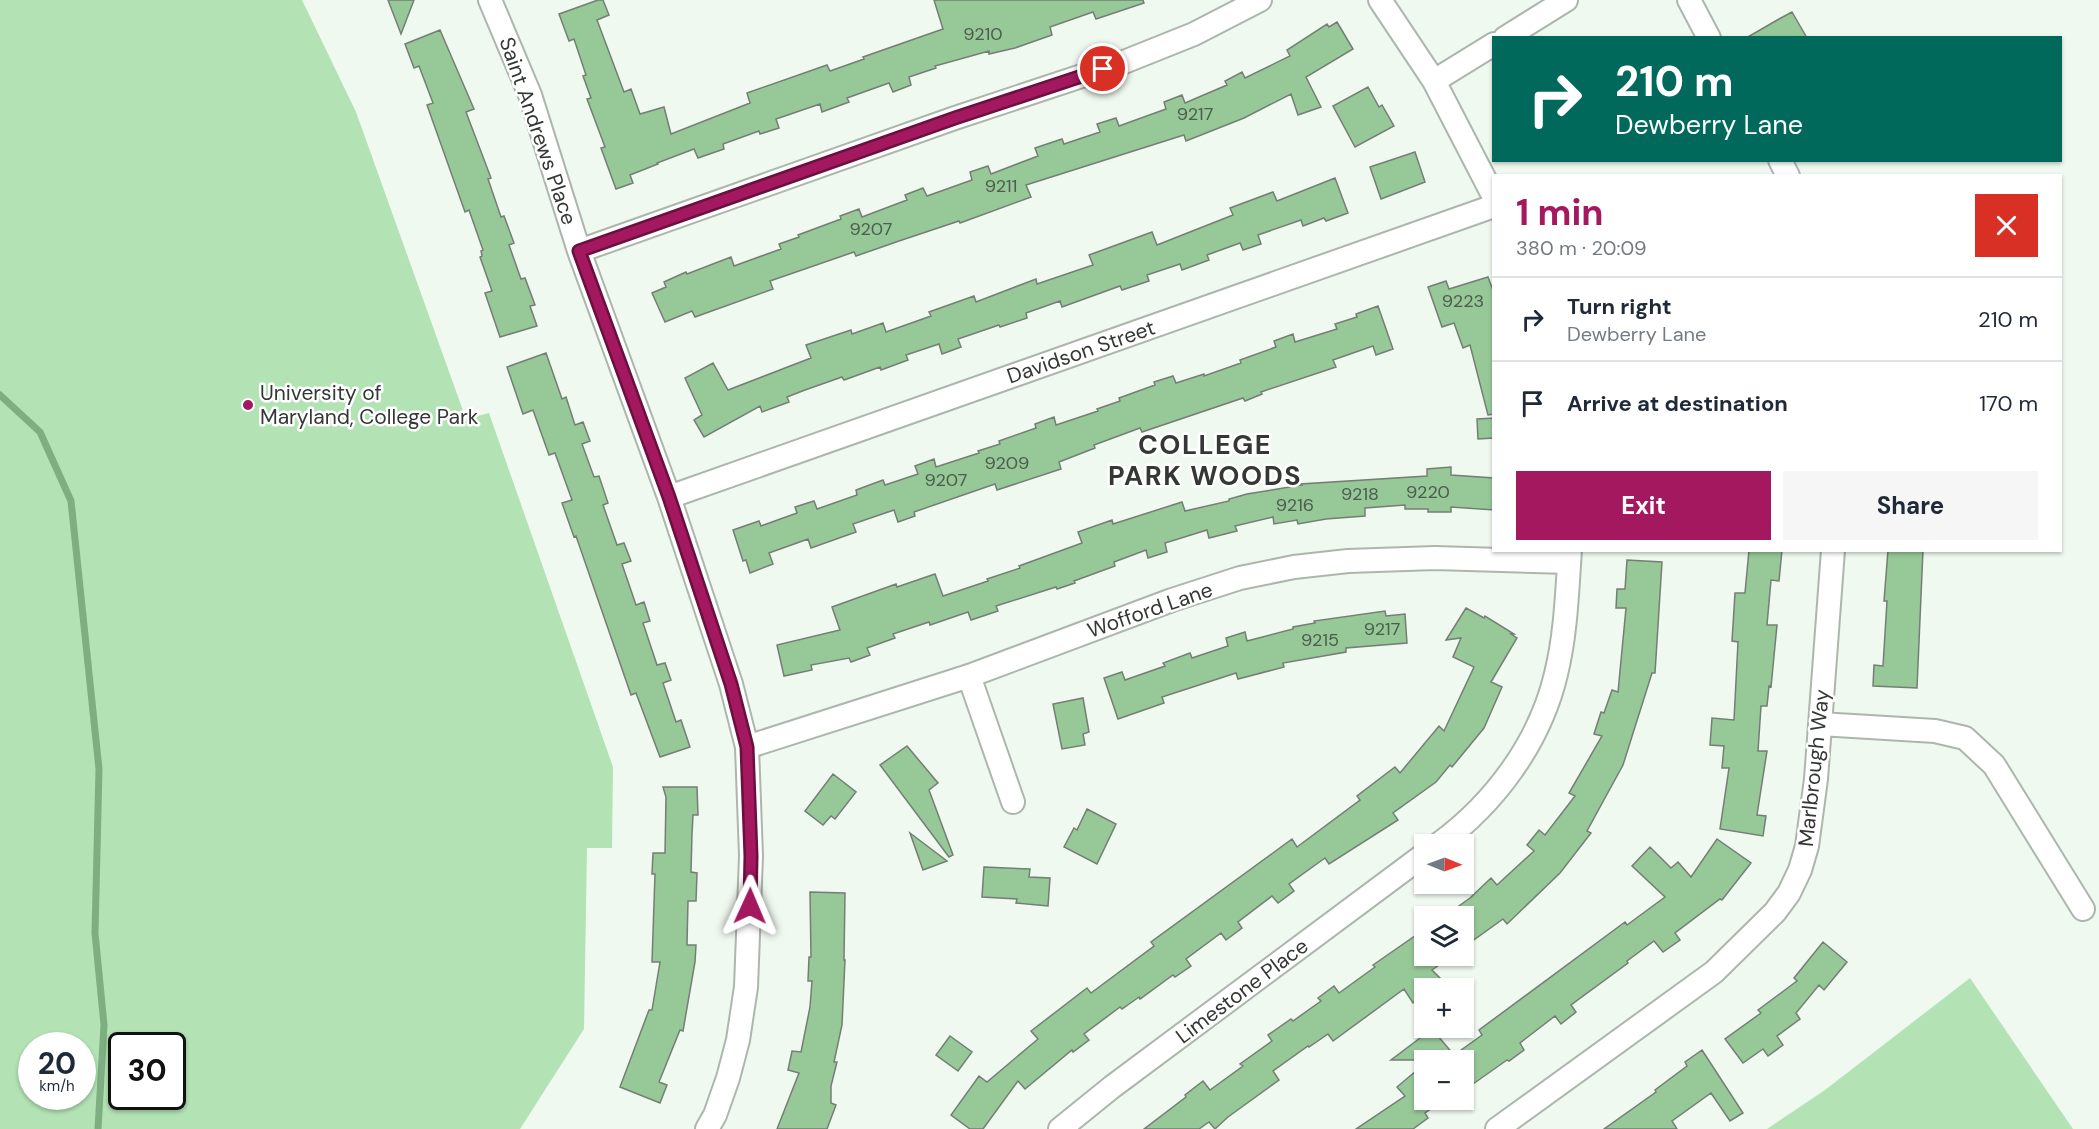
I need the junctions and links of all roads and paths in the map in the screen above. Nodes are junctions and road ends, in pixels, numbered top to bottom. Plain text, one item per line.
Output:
1 (490, 0) edge
2 (1260, 0) edge
3 (1380, 0) edge
4 (1566, 0) edge
5 (1689, 0) edge
6 (1508, 36) edge
7 (1708, 36) edge
8 (1492, 45) edge
9 (1434, 81) junction
10 (1492, 193) edge
11 (1492, 207) edge
12 (579, 251) junction
13 (669, 497) junction
14 (1833, 552) edge
15 (1570, 556) edge
16 (969, 676) junction
17 (1820, 724) junction
18 (747, 747) junction
19 (1013, 801) dead end
20 (1452, 834) edge
21 (1414, 863) edge
22 (2083, 909) dead end
23 (707, 1129) edge
24 (1060, 1129) edge
25 (1497, 1129) edge

1 - 12 street, Saint Andrews Place
2 - 12 street
3 - 9 street
4 - 6 street
5 - 7 street
8 - 9 street
9 - 10 street
11 - 13 street, Davidson Street
12 - 13 street, Saint Andrews Place
13 - 18 street, Saint Andrews Place
14 - 17 street, Marlbrough Way
15 - 16 street, Wofford Lane
15 - 20 street
16 - 18 street, Wofford Lane
16 - 19 street
17 - 22 street
17 - 25 street, Marlbrough Way
18 - 23 street, Saint Andrews Place
21 - 24 street, Limestone Place

